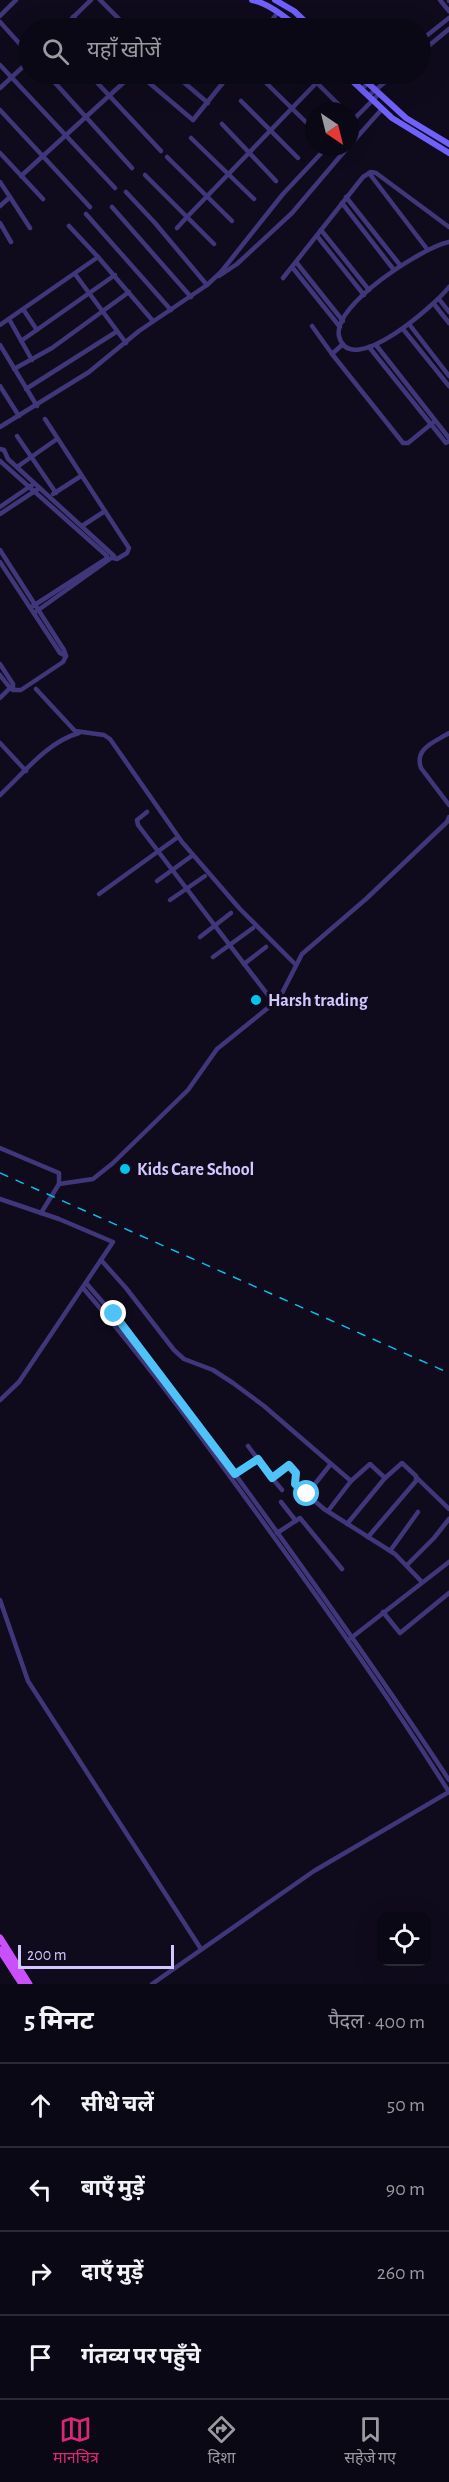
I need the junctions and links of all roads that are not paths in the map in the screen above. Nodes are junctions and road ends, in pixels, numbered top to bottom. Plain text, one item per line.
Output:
1 (16, 0) edge
2 (91, 0) edge
3 (100, 0) edge
4 (252, 0) edge
5 (275, 0) edge
6 (440, 0) edge
7 (449, 11) edge
8 (278, 12) junction
9 (0, 16) edge
10 (73, 17) edge
11 (118, 18) edge
12 (274, 18) edge
13 (286, 18) edge
14 (301, 18) edge
15 (449, 18) edge
16 (0, 22) edge
17 (449, 29) edge
18 (431, 32) edge
19 (18, 42) edge
20 (431, 44) edge
21 (0, 65) edge
22 (18, 72) edge
23 (12, 78) junction
24 (56, 84) edge
25 (100, 84) edge
26 (121, 84) edge
27 (150, 84) edge
28 (186, 84) edge
29 (222, 84) edge
30 (268, 84) edge
31 (314, 84) edge
32 (318, 84) edge
33 (356, 84) edge
34 (367, 84) edge
35 (369, 84) edge
36 (385, 84) edge
37 (0, 88) edge
38 (362, 89) junction
39 (377, 92) junction
40 (110, 94) junction
41 (371, 98) junction
42 (241, 101) dead end
43 (336, 102) edge
44 (208, 103) junction
45 (291, 108) junction
46 (382, 109) junction
47 (0, 110) edge
48 (359, 112) edge
49 (87, 117) junction
50 (305, 121) edge
51 (222, 124) dead end
52 (270, 130) junction
53 (359, 135) edge
54 (66, 136) junction
55 (191, 138) dead end
56 (449, 144) edge
57 (161, 151) dead end
58 (249, 152) junction
59 (0, 153) edge
60 (449, 153) edge
61 (319, 156) edge
62 (340, 156) edge
63 (167, 157) dead end
64 (43, 158) junction
65 (298, 158) dead end
66 (132, 168) dead end
67 (369, 173) junction
68 (228, 174) junction
69 (146, 175) dead end
70 (21, 176) junction
71 (276, 181) dead end
72 (0, 182) edge
73 (115, 188) dead end
74 (126, 192) dead end
75 (207, 196) junction
76 (10, 197) junction
77 (346, 197) junction
78 (43, 199) dead end
79 (254, 199) dead end
80 (342, 203) junction
81 (0, 206) edge
82 (90, 207) dead end
83 (112, 207) dead end
84 (86, 214) dead end
85 (187, 217) junction
86 (232, 221) dead end
87 (0, 223) edge
88 (69, 225) dead end
89 (449, 227) edge
90 (30, 228) dead end
91 (177, 228) dead end
92 (321, 230) junction
93 (317, 236) junction
94 (11, 242) dead end
95 (449, 242) edge
96 (214, 244) dead end
97 (427, 249) junction
98 (98, 256) junction
99 (294, 265) junction
100 (400, 265) junction
101 (394, 270) junction
102 (75, 274) junction
103 (115, 275) junction
104 (215, 278) junction
105 (283, 278) dead end
106 (207, 285) junction
107 (449, 287) edge
108 (369, 290) junction
109 (129, 292) junction
110 (88, 293) junction
111 (364, 295) junction
112 (191, 297) junction
113 (439, 299) junction
114 (434, 304) junction
115 (23, 309) junction
116 (171, 310) junction
117 (102, 312) junction
118 (449, 312) edge
119 (9, 319) junction
120 (153, 321) junction
121 (343, 321) junction
122 (449, 323) edge
123 (409, 324) junction
124 (0, 325) edge
125 (312, 326) dead end
126 (340, 327) junction
127 (403, 329) junction
128 (37, 330) junction
129 (116, 332) junction
130 (21, 340) junction
131 (126, 343) junction
132 (343, 344) junction
133 (0, 345) edge
134 (375, 345) junction
135 (369, 347) junction
136 (332, 354) junction
137 (32, 360) junction
138 (14, 369) junction
139 (449, 376) edge
140 (0, 386) edge
141 (449, 386) edge
142 (26, 389) junction
143 (7, 397) junction
144 (0, 402) edge
145 (37, 406) junction
146 (19, 416) junction
147 (45, 419) dead end
148 (433, 423) junction
149 (0, 427) edge
150 (17, 436) dead end
151 (57, 439) junction
152 (448, 441) edge
153 (0, 449) edge
154 (32, 457) junction
155 (0, 461) edge
156 (17, 466) junction
157 (81, 476) junction
158 (33, 485) junction
159 (38, 489) junction
160 (56, 493) junction
161 (48, 498) junction
162 (0, 507) edge
163 (105, 511) junction
164 (0, 514) edge
165 (80, 527) junction
166 (0, 550) edge
167 (113, 558) junction
168 (0, 562) edge
169 (33, 606) junction
170 (36, 611) junction
171 (0, 664) edge
172 (0, 675) edge
173 (12, 689) junction
174 (36, 689) dead end
175 (0, 698) edge
176 (80, 733) junction
177 (449, 733) edge
178 (0, 743) edge
179 (26, 771) junction
180 (0, 795) edge
181 (449, 805) edge
182 (147, 812) dead end
183 (449, 817) edge
184 (177, 837) junction
185 (158, 851) junction
186 (193, 855) junction
187 (172, 870) junction
188 (205, 876) dead end
189 (157, 881) dead end
190 (187, 888) junction
191 (99, 894) dead end
192 (170, 900) dead end
193 (231, 913) dead end
194 (215, 925) junction
195 (253, 928) dead end
196 (200, 937) dead end
197 (230, 945) junction
198 (266, 946) dead end
199 (213, 957) dead end
200 (244, 963) junction
201 (295, 964) junction
202 (274, 1003) junction
203 (0, 1148) edge
204 (60, 1184) junction
205 (0, 1199) edge
206 (41, 1213) junction
207 (101, 1260) junction
208 (85, 1285) junction
209 (0, 1400) edge
210 (248, 1446) dead end
211 (258, 1459) junction
212 (330, 1464) junction
213 (233, 1476) junction
214 (272, 1478) junction
215 (385, 1478) junction
216 (417, 1478) junction
217 (351, 1481) junction
218 (282, 1490) dead end
219 (307, 1494) junction
220 (281, 1503) dead end
221 (328, 1511) junction
222 (418, 1512) dead end
223 (449, 1513) edge
224 (296, 1521) junction
225 (347, 1524) junction
226 (271, 1533) junction
227 (278, 1533) junction
228 (368, 1537) junction
229 (390, 1551) junction
230 (449, 1562) edge
231 (407, 1565) junction
232 (342, 1569) dead end
233 (422, 1582) junction
234 (449, 1593) edge
235 (0, 1600) edge
236 (383, 1612) junction
237 (351, 1638) junction
238 (449, 1780) edge
239 (449, 1792) edge
240 (0, 1938) edge
241 (201, 1949) junction
242 (0, 1950) edge
243 (22, 1984) edge
244 (30, 1984) edge
245 (152, 1984) edge

1 - 9 street
2 - 10 street
3 - 11 street
4 - 8 main road
5 - 14 main road
6 - 7 street
8 - 12 street
8 - 13 main road
15 - 18 street
16 - 19 street
17 - 20 street
21 - 23 street
22 - 23 street
23 - 37 street
23 - 54 street
24 - 49 street
25 - 40 street
26 - 40 street
27 - 44 street
28 - 44 street
29 - 44 street
30 - 45 street
31 - 45 street
32 - 43 street
33 - 38 main road
34 - 38 street
35 - 39 main road
36 - 39 street
38 - 41 main road
39 - 41 street
39 - 56 main road
40 - 49 street
40 - 57 street
41 - 46 main road
41 - 48 street
42 - 52 street
45 - 50 street
45 - 52 street
46 - 53 street
46 - 60 main road
47 - 64 street
49 - 54 street
49 - 66 street
51 - 58 street
52 - 58 street
52 - 65 street
54 - 64 street
54 - 73 street
55 - 68 street
58 - 68 street
58 - 71 street
59 - 70 street
61 - 104 street
62 - 104 street
63 - 75 street
64 - 70 street
64 - 82 street
67 - 77 street
67 - 89 street
67 - 97 street
68 - 75 street
68 - 79 street
69 - 85 street
70 - 78 street
72 - 76 street
74 - 106 street
75 - 85 street
75 - 86 street
76 - 81 street
76 - 90 street
77 - 80 street
77 - 100 street
80 - 92 street
80 - 101 street
83 - 112 street
84 - 116 street
85 - 91 street
85 - 96 street
87 - 94 street
88 - 98 street
92 - 93 street
92 - 108 street
93 - 99 street
93 - 111 street
95 - 97 street
97 - 100 street
98 - 102 street
98 - 103 street
99 - 105 street
99 - 121 street
99 - 126 street
100 - 101 street
101 - 108 street
102 - 110 street
102 - 115 street
103 - 109 street
103 - 110 street
104 - 106 street
106 - 112 street
107 - 113 street
108 - 111 street
109 - 117 street
109 - 120 street
110 - 117 street
110 - 128 street
111 - 121 street
112 - 116 street
113 - 114 street
113 - 118 street
114 - 122 street
114 - 123 street
115 - 119 street
115 - 128 street
116 - 120 street
117 - 129 street
117 - 137 street
119 - 124 street
119 - 130 street
120 - 131 street
121 - 126 street
123 - 127 street
123 - 139 street
125 - 136 street
126 - 132 street
127 - 134 street
127 - 141 street
128 - 130 street
129 - 131 street
129 - 142 street
130 - 137 street
131 - 145 street
132 - 135 street
132 - 136 street
133 - 138 street
134 - 135 street
134 - 148 street
135 - 148 street
136 - 148 street
137 - 138 street
138 - 142 street
140 - 143 street
142 - 145 street
143 - 144 street
143 - 146 street
145 - 146 street
146 - 149 street
147 - 151 street
148 - 152 street
150 - 154 street
151 - 154 street
151 - 157 street
153 - 156 street
154 - 156 street
154 - 160 street
155 - 158 street
156 - 158 street
157 - 160 street
157 - 163 street
158 - 159 street
158 - 162 street
159 - 161 street
159 - 164 street
160 - 161 street
161 - 165 street
163 - 165 street
163 - 167 street
165 - 167 street
165 - 169 street
166 - 169 street
167 - 170 street
168 - 169 street
169 - 170 street
170 - 173 street
171 - 173 street
172 - 173 street
173 - 175 street
174 - 176 street
176 - 179 street
176 - 184 street
177 - 181 street
178 - 179 street
179 - 180 street
182 - 185 street
183 - 201 street
184 - 185 street
184 - 186 street
185 - 187 street
185 - 191 street
186 - 187 street
186 - 201 street
187 - 189 street
187 - 190 street
188 - 190 street
190 - 192 street
190 - 194 street
193 - 194 street
194 - 196 street
194 - 197 street
195 - 197 street
197 - 199 street
197 - 200 street
198 - 200 street
200 - 202 street
201 - 202 street
202 - 204 street
203 - 204 street
204 - 206 street
205 - 206 street
206 - 207 street
207 - 208 street
207 - 212 street
208 - 209 street
208 - 213 street
210 - 211 street
211 - 213 street
211 - 214 street
212 - 217 street
212 - 219 street
213 - 226 street
213 - 227 street
214 - 218 street
214 - 219 street
215 - 216 street
215 - 217 street
215 - 225 street
216 - 223 street
216 - 228 street
217 - 221 street
219 - 221 street
220 - 224 street
221 - 225 street
222 - 229 street
223 - 231 street
224 - 227 street
224 - 232 street
225 - 228 street
226 - 227 street
226 - 237 street
227 - 237 street
228 - 229 street
229 - 231 street
230 - 233 street
231 - 233 street
233 - 236 street
234 - 236 street
235 - 241 street
236 - 237 street
237 - 238 street
237 - 239 street
239 - 241 street
240 - 244 main road
241 - 245 street
242 - 243 main road

